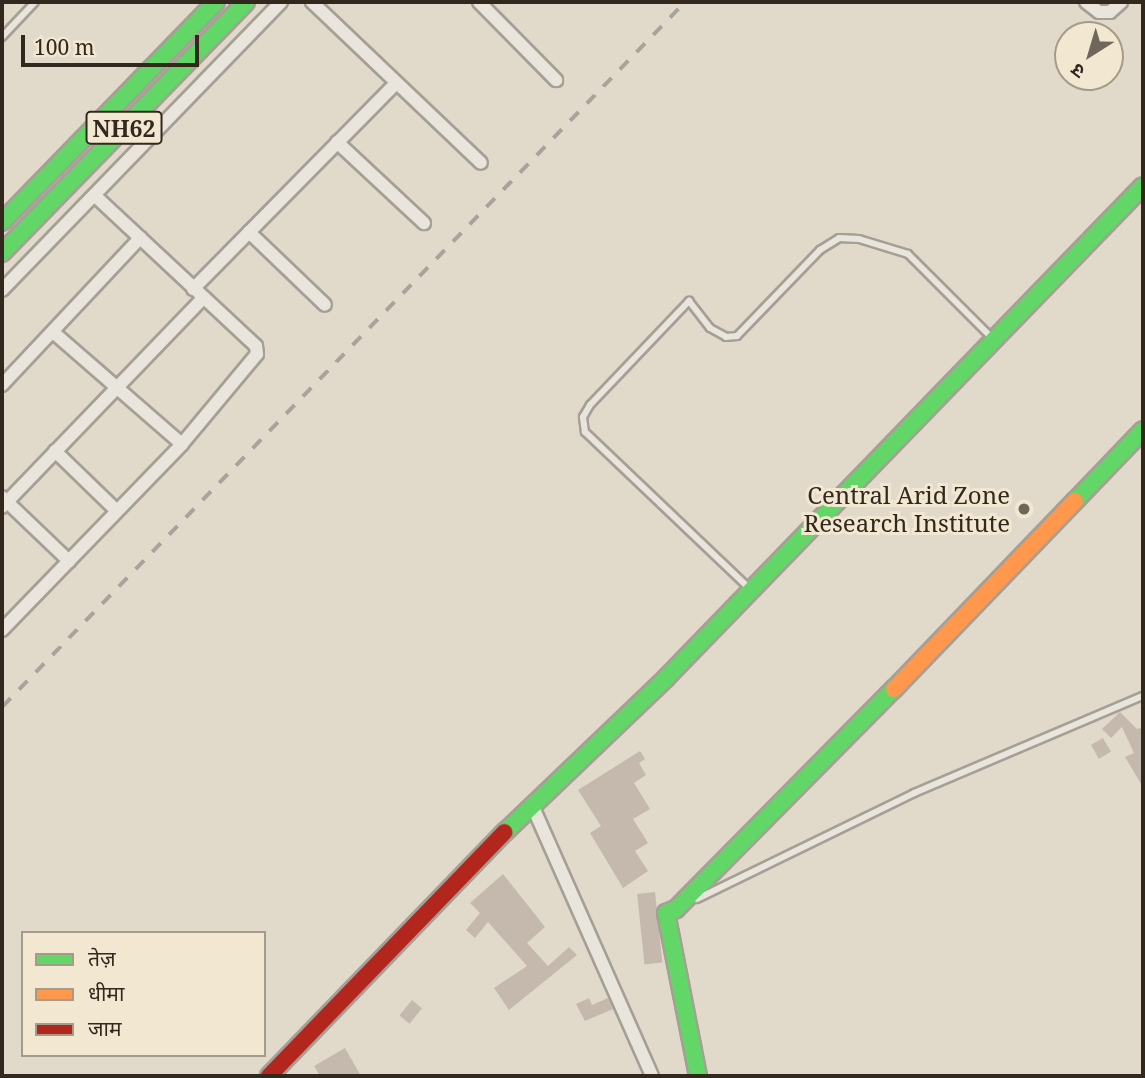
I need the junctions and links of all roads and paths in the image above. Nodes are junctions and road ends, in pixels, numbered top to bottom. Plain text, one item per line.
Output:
1 (216, 2) edge
2 (246, 2) edge
3 (281, 2) edge
4 (312, 2) edge
5 (479, 2) edge
6 (1086, 2) edge
7 (1121, 2) edge
8 (31, 3) edge
9 (2, 37) edge
10 (556, 80) dead end
11 (395, 84) junction
12 (337, 142) junction
13 (481, 163) dead end
14 (1143, 186) edge
15 (95, 195) junction
16 (2, 222) edge
17 (424, 223) dead end
18 (248, 232) junction
19 (140, 238) junction
20 (2, 253) edge
21 (2, 290) edge
22 (198, 293) junction
23 (326, 304) dead end
24 (53, 332) junction
25 (993, 339) junction
26 (2, 385) edge
27 (118, 389) junction
28 (1143, 430) edge
29 (182, 444) junction
30 (55, 451) junction
31 (4, 502) edge
32 (117, 511) junction
33 (69, 561) junction
34 (750, 590) junction
35 (2, 630) edge
36 (1143, 696) edge
37 (532, 805) junction
38 (676, 909) junction
39 (269, 1076) edge
40 (652, 1076) edge
41 (698, 1076) edge

1 - 16 main road, NH62
2 - 20 main road, NH62
3 - 15 street
4 - 11 street
5 - 10 street
6 - 7 street
8 - 9 lane
11 - 12 street
11 - 13 street
12 - 17 street
12 - 18 street
14 - 25 main road
15 - 19 street
15 - 21 street
18 - 22 street
18 - 23 street
19 - 22 street
19 - 24 street
22 - 27 street
22 - 29 street
24 - 26 street
24 - 27 street
25 - 34 main road
25 - 34 lane
27 - 29 street
27 - 30 street
28 - 38 main road
29 - 32 street
30 - 31 street
30 - 32 street
31 - 33 street
32 - 33 street
33 - 35 street
34 - 37 main road
36 - 38 lane
37 - 39 main road
37 - 40 street
38 - 41 main road

